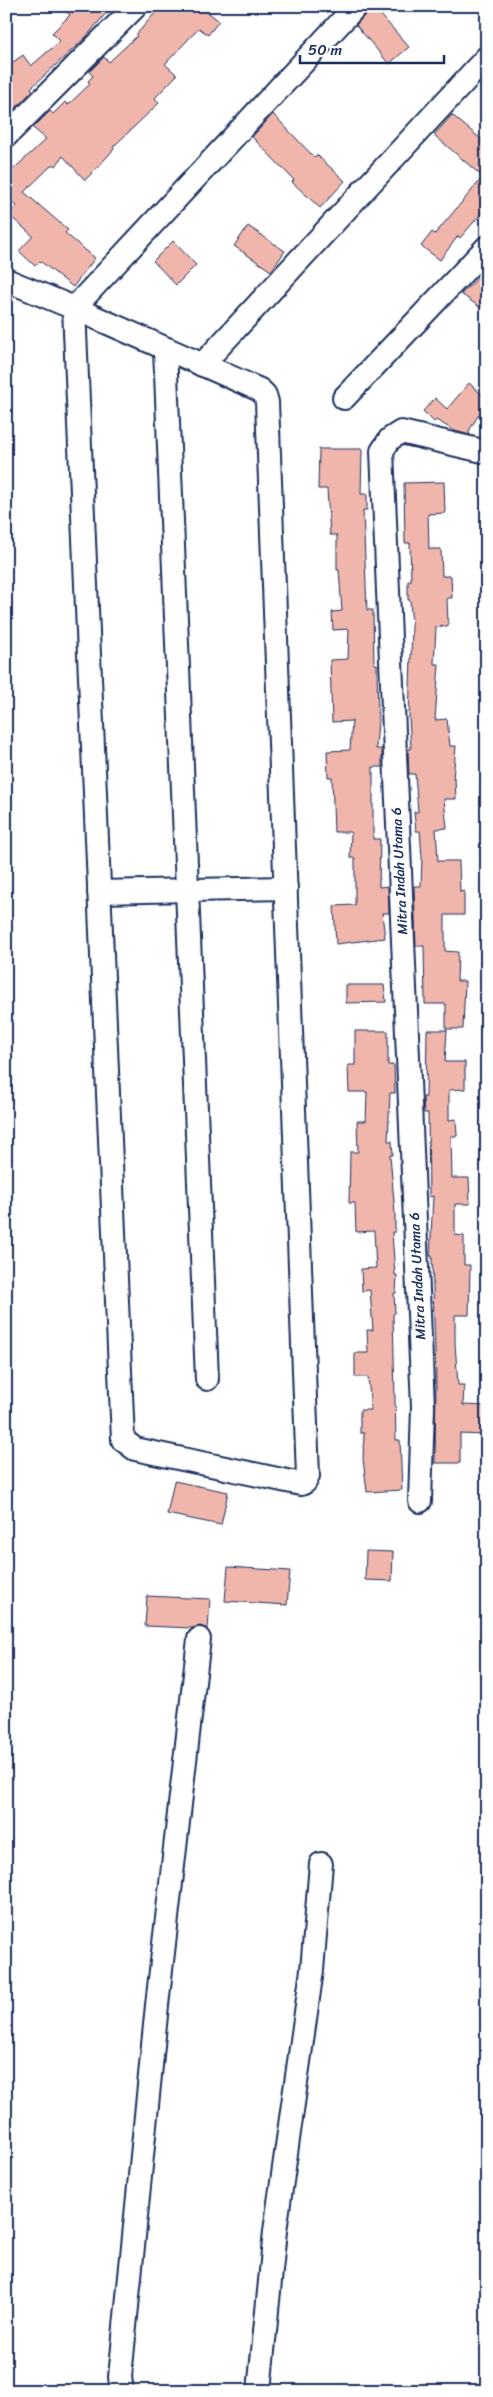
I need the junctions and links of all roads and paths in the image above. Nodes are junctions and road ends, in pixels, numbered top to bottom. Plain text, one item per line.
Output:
1 (136, 6) edge
2 (356, 6) edge
3 (487, 57) edge
4 (6, 136) edge
5 (487, 247) edge
6 (6, 280) edge
7 (74, 308) junction
8 (166, 349) junction
9 (202, 365) junction
10 (344, 398) dead end
11 (487, 452) edge
12 (286, 888) junction
13 (99, 892) junction
14 (188, 892) junction
15 (207, 1379) dead end
16 (420, 1501) dead end
17 (199, 1639) dead end
18 (321, 1864) dead end
19 (122, 2391) edge
20 (259, 2391) edge

1 - 4 street
2 - 7 street
3 - 9 street
5 - 10 street
6 - 7 street
7 - 8 street
7 - 13 street
8 - 9 street
8 - 14 street
9 - 12 street
11 - 16 street, Mitra Indah Utama 6
12 - 13 street
12 - 14 street
13 - 14 street
14 - 15 street
17 - 19 street
18 - 20 street

